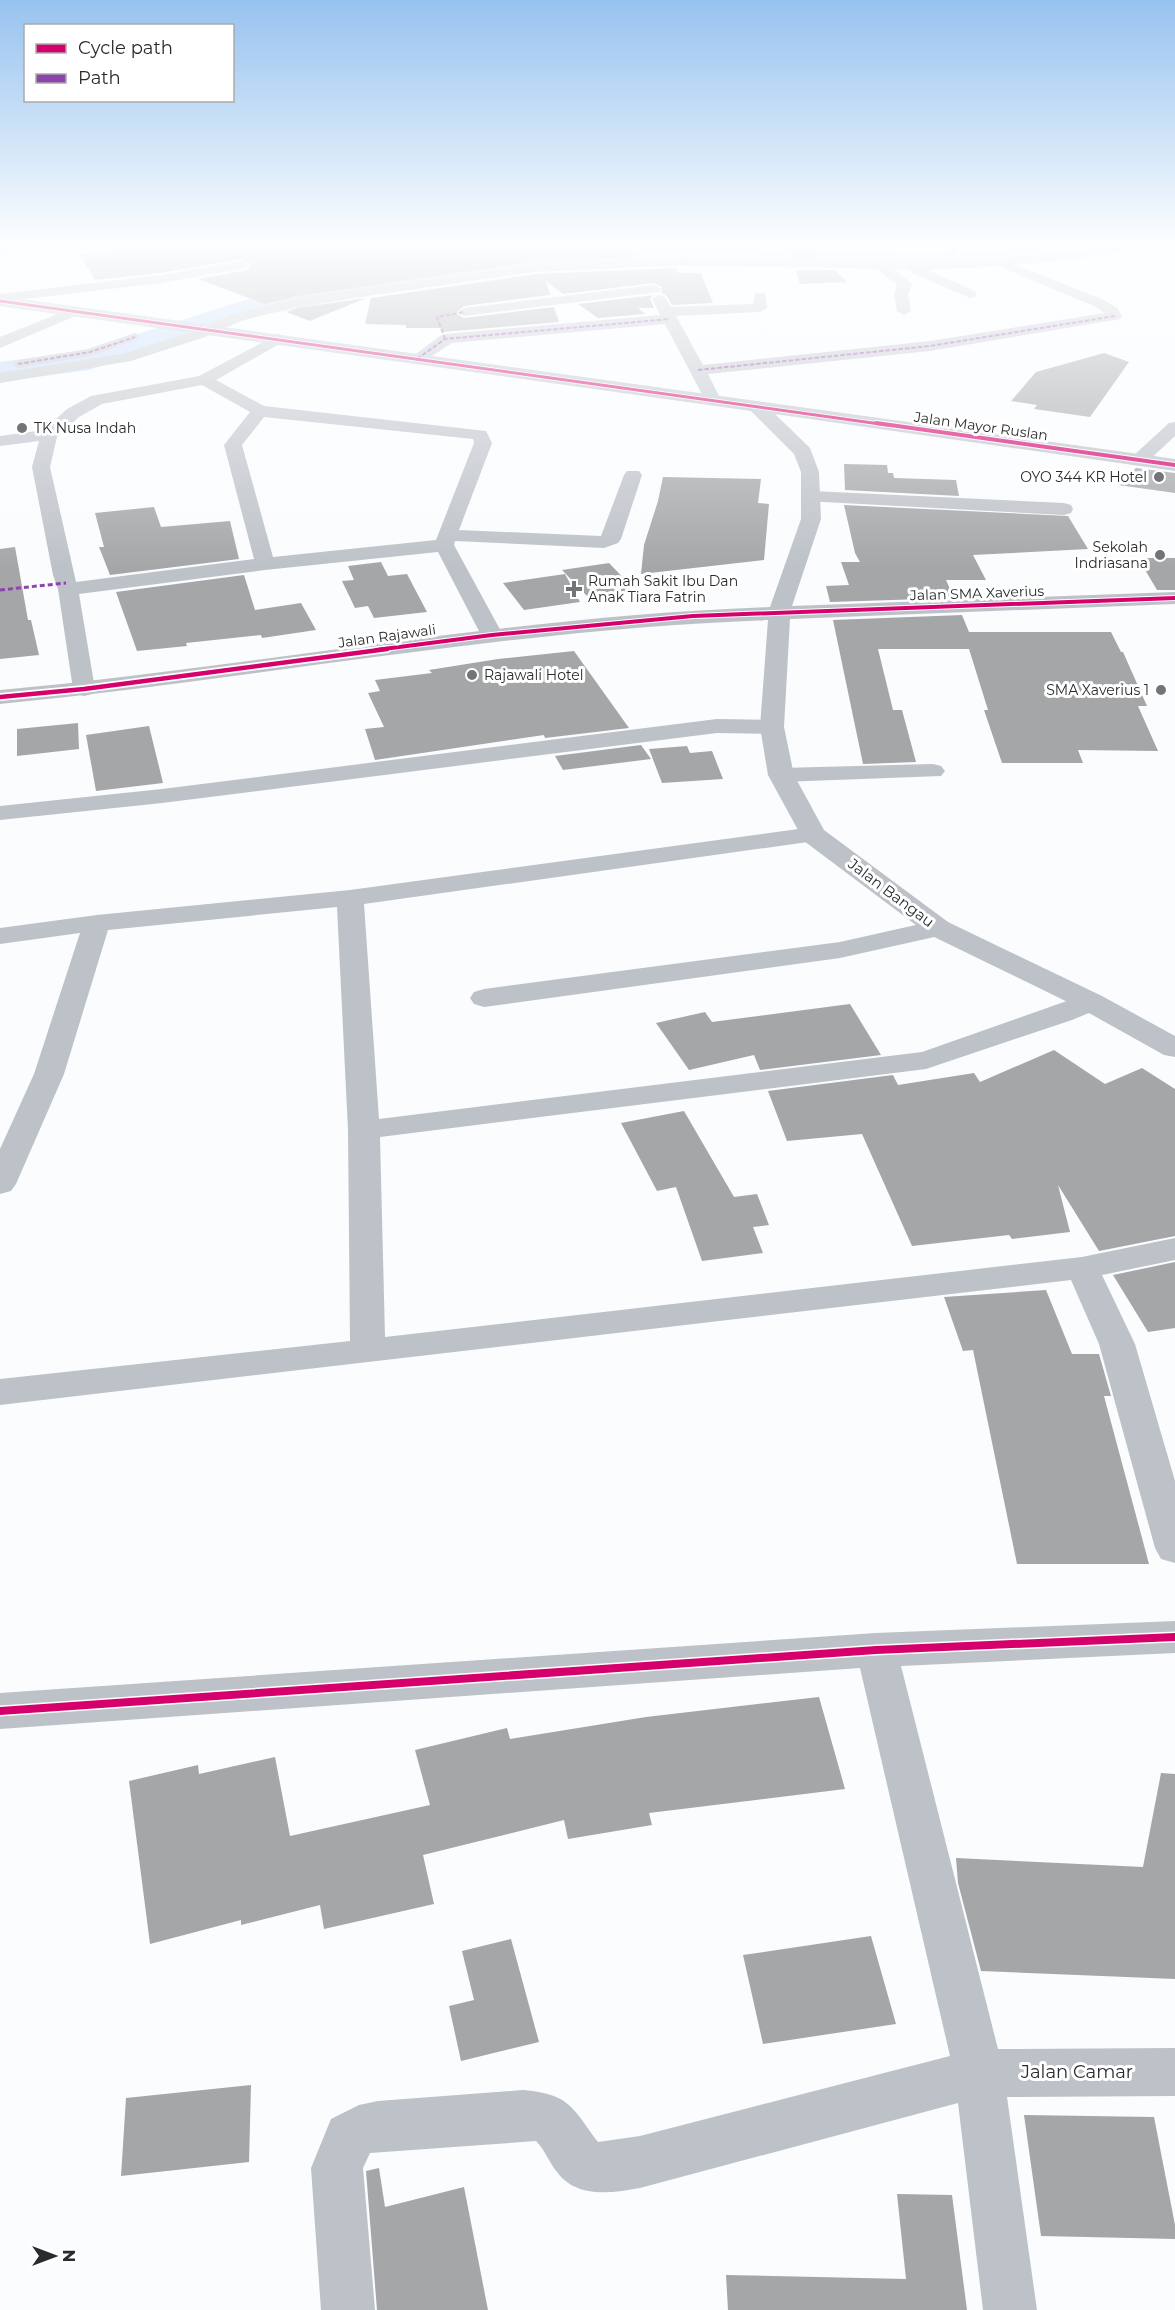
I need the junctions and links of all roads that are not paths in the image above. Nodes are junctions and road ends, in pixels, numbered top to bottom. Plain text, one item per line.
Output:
1 (85, 353) edge
2 (135, 353) edge
3 (253, 353) edge
4 (374, 353) edge
5 (426, 353) edge
6 (694, 353) edge
7 (865, 353) edge
8 (417, 359) junction
9 (18, 364) joint
10 (0, 366) edge
11 (699, 370) junction
12 (0, 378) edge
13 (204, 380) junction
14 (39, 388) dead end
15 (0, 389) edge
16 (76, 394) dead end
17 (97, 400) junction
18 (713, 400) junction
19 (757, 407) junction
20 (260, 411) junction
21 (1175, 427) edge
22 (49, 435) junction
23 (0, 441) edge
24 (1139, 460) junction
25 (1175, 465) edge
26 (633, 475) dead end
27 (812, 497) junction
28 (1064, 509) dead end
29 (446, 540) junction
30 (265, 564) junction
31 (68, 589) junction
32 (1175, 598) edge
33 (779, 614) junction
34 (492, 635) junction
35 (82, 678) junction
36 (0, 697) edge
37 (771, 727) junction
38 (933, 771) dead end
39 (781, 775) junction
40 (0, 813) edge
41 (813, 835) junction
42 (351, 898) junction
43 (97, 923) junction
44 (938, 928) junction
45 (0, 936) edge
46 (484, 998) dead end
47 (1091, 1002) junction
48 (1175, 1048) edge
49 (364, 1130) junction
50 (0, 1184) edge
51 (1175, 1250) edge
52 (1082, 1268) junction
53 (368, 1351) junction
54 (0, 1392) edge
55 (1175, 1548) edge
56 (1175, 1637) edge
57 (876, 1650) junction
58 (0, 1711) edge
59 (1175, 2072) edge
60 (979, 2073) junction
61 (348, 2310) edge
62 (1010, 2310) edge

1 - 9 street
2 - 12 street
3 - 13 street
4 - 8 street, Jalan Mayor Ruslan
5 - 8 street
6 - 11 street
7 - 11 street
8 - 18 street, Jalan Mayor Ruslan
9 - 10 street
11 - 18 street
13 - 17 street
13 - 20 street
14 - 15 street
16 - 17 street
17 - 22 street
18 - 19 street, Jalan Mayor Ruslan
19 - 24 street, Jalan Mayor Ruslan
19 - 27 street, Jalan Bangau
20 - 29 street
20 - 30 street
21 - 24 street
22 - 23 street
22 - 31 street
24 - 25 street, Jalan Mayor Ruslan
26 - 29 street
27 - 28 street
27 - 33 street, Jalan Bangau
29 - 30 street
29 - 34 street
30 - 31 street
31 - 35 street
32 - 33 street, Jalan SMA Xaverius
33 - 34 street, Jalan Rajawali
33 - 37 street, Jalan Bangau
34 - 35 street, Jalan Rajawali
35 - 36 street, Jalan Rajawali
37 - 39 street, Jalan Bangau
37 - 40 street
38 - 39 street
39 - 41 street, Jalan Bangau
41 - 42 street
41 - 44 street, Jalan Bangau
42 - 43 street
42 - 49 street
43 - 45 street
43 - 50 street
44 - 46 street
44 - 47 street, Jalan Bangau
47 - 48 street, Jalan Bangau
47 - 49 street
49 - 53 street
51 - 52 street
52 - 53 street
52 - 55 street
53 - 54 street
56 - 57 street
57 - 58 street
57 - 60 street
59 - 60 street, Jalan Camar
60 - 61 street, Jalan Camar
60 - 62 street

